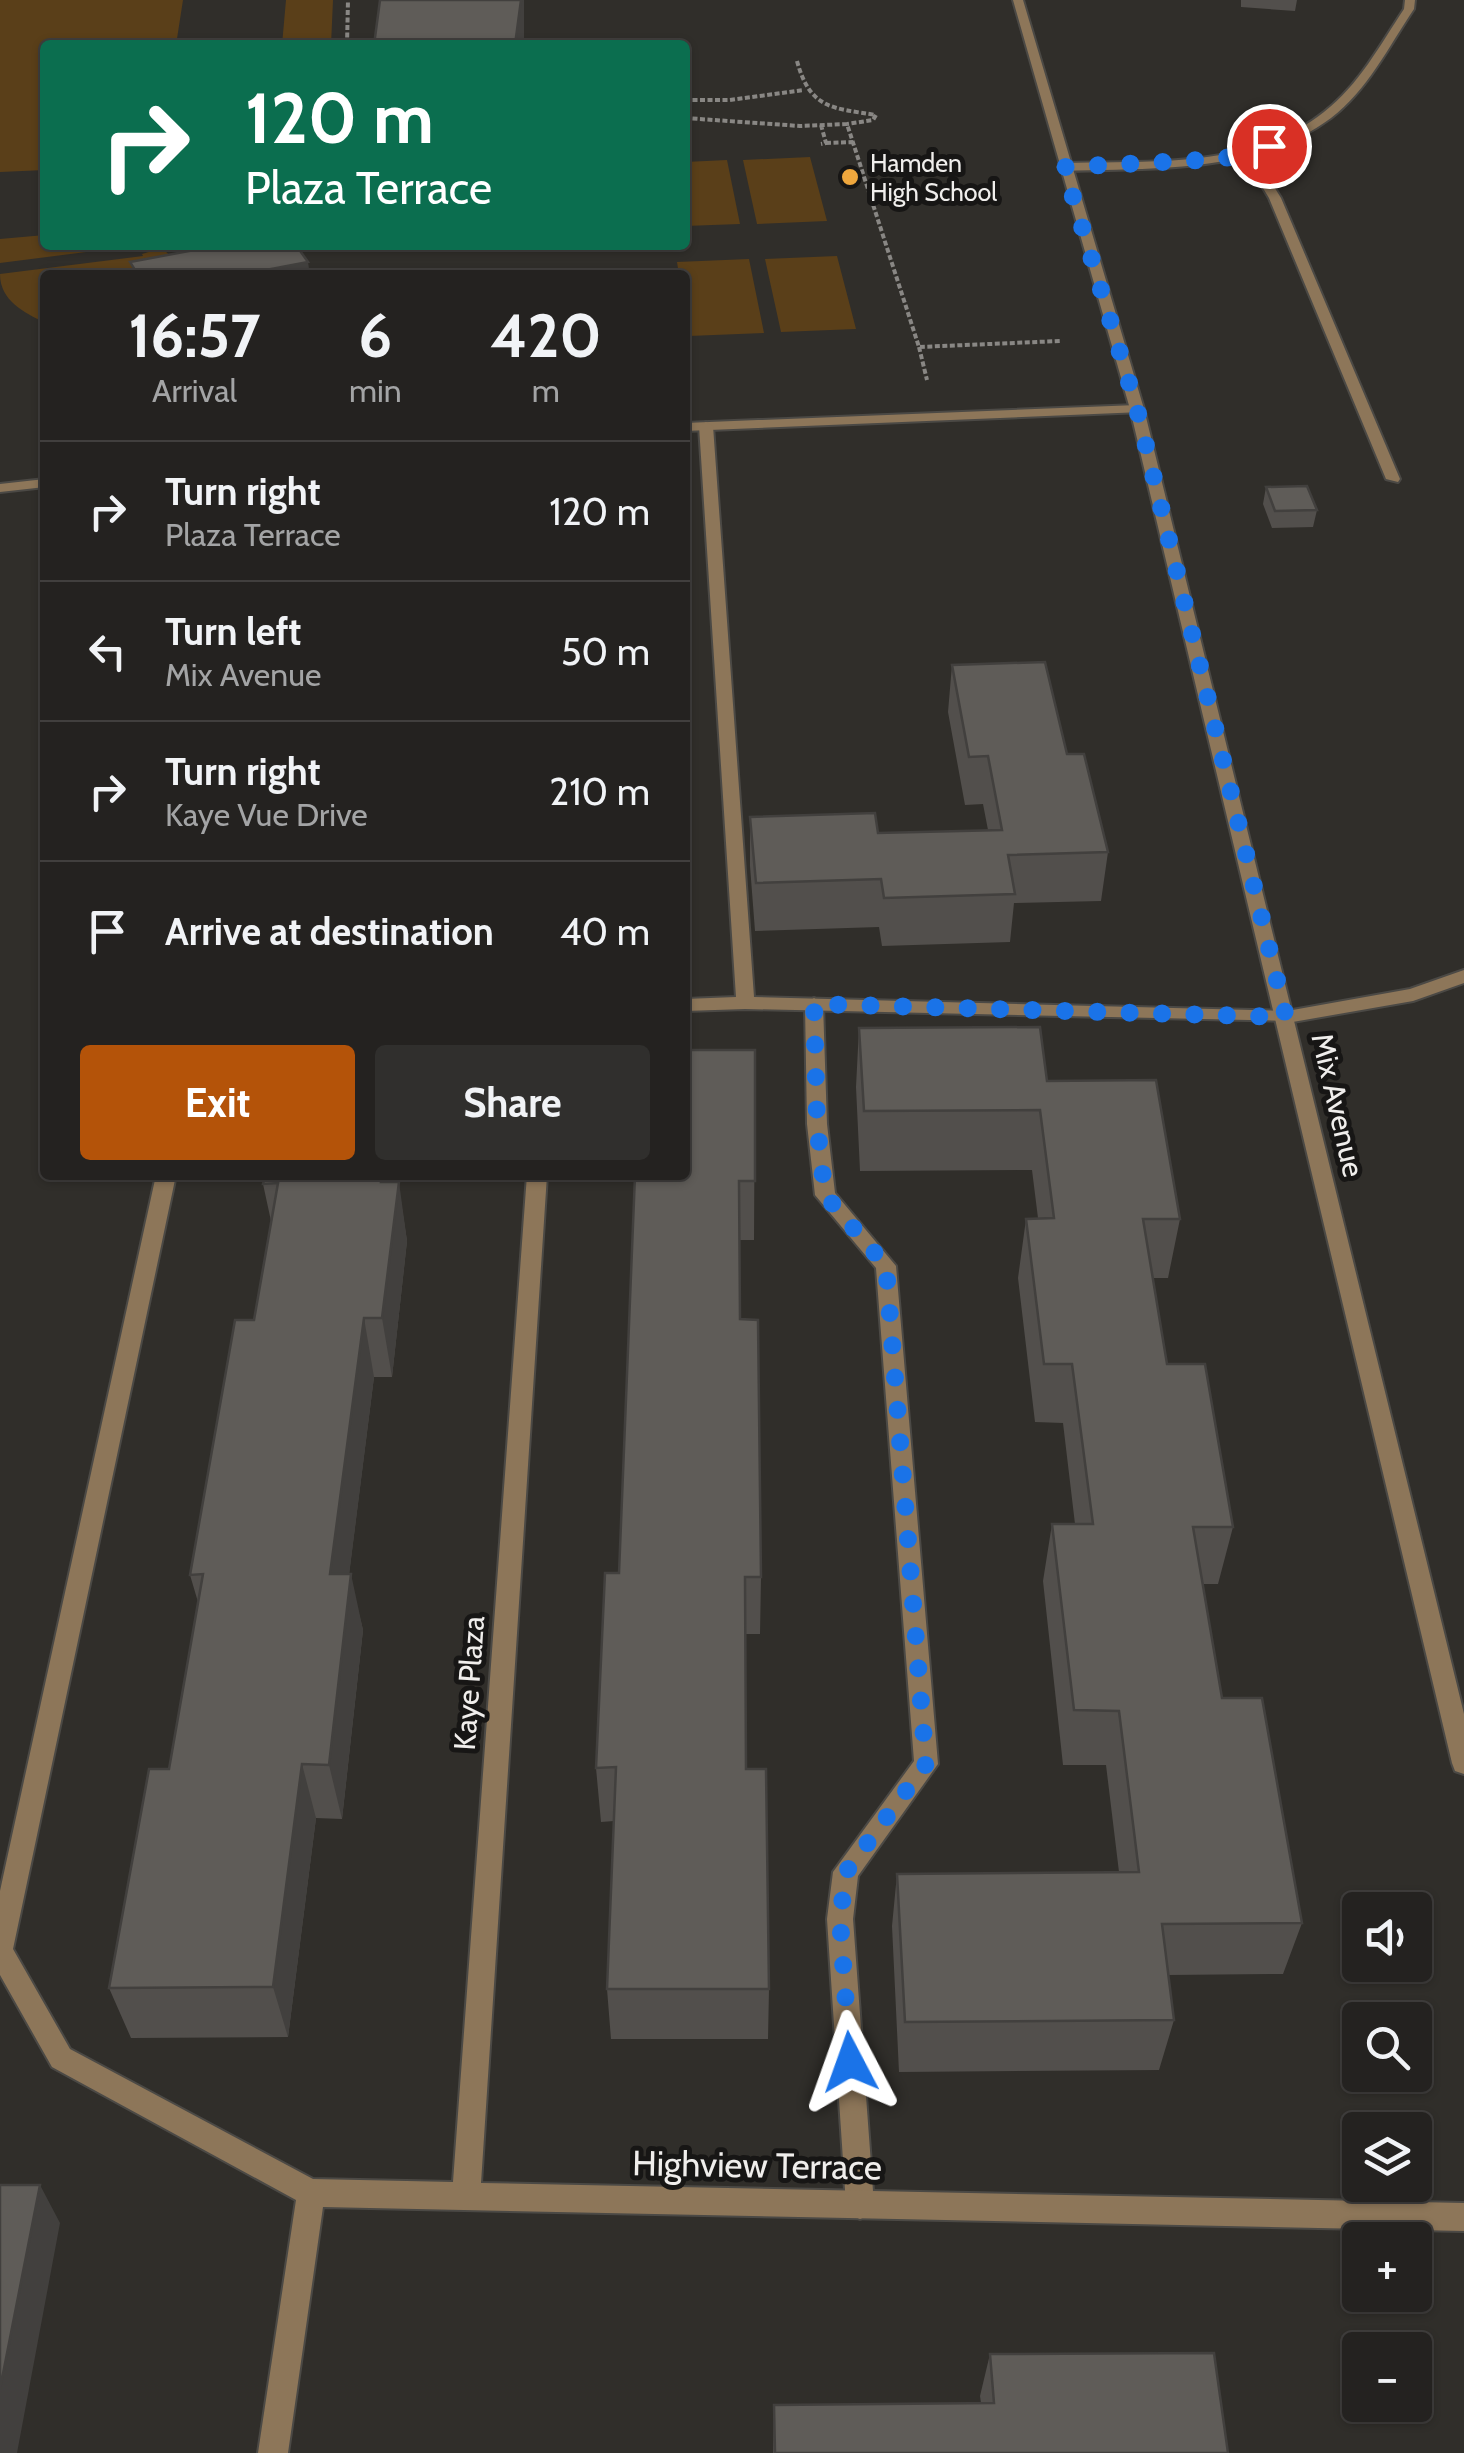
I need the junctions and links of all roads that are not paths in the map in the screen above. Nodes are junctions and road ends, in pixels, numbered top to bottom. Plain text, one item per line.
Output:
1 (1018, 0) edge
2 (1410, 0) edge
3 (1249, 154) junction
4 (1064, 167) junction
5 (1137, 409) junction
6 (706, 426) junction
7 (690, 428) edge
8 (1393, 479) dead end
9 (40, 484) edge
10 (0, 488) edge
11 (1464, 976) edge
12 (745, 1002) junction
13 (814, 1004) junction
14 (690, 1005) edge
15 (1286, 1017) junction
16 (165, 1180) edge
17 (537, 1180) edge
18 (1464, 1763) edge
19 (0, 1950) edge
20 (311, 2193) junction
21 (466, 2196) junction
22 (860, 2204) junction
23 (1464, 2217) edge
24 (273, 2453) edge

1 - 4 street, Mix Avenue
2 - 3 street
3 - 4 street
3 - 8 street
4 - 5 street, Mix Avenue
5 - 6 street
5 - 15 street, Mix Avenue
6 - 7 street
6 - 12 street
9 - 10 street
11 - 15 street
12 - 13 street
12 - 14 street
13 - 15 street
13 - 22 street
15 - 18 street, Mix Avenue
16 - 19 street
17 - 21 street, Kaye Plaza
19 - 20 street
20 - 21 street, Highview Terrace
20 - 24 street
21 - 22 street, Highview Terrace
22 - 23 street, Highview Terrace

